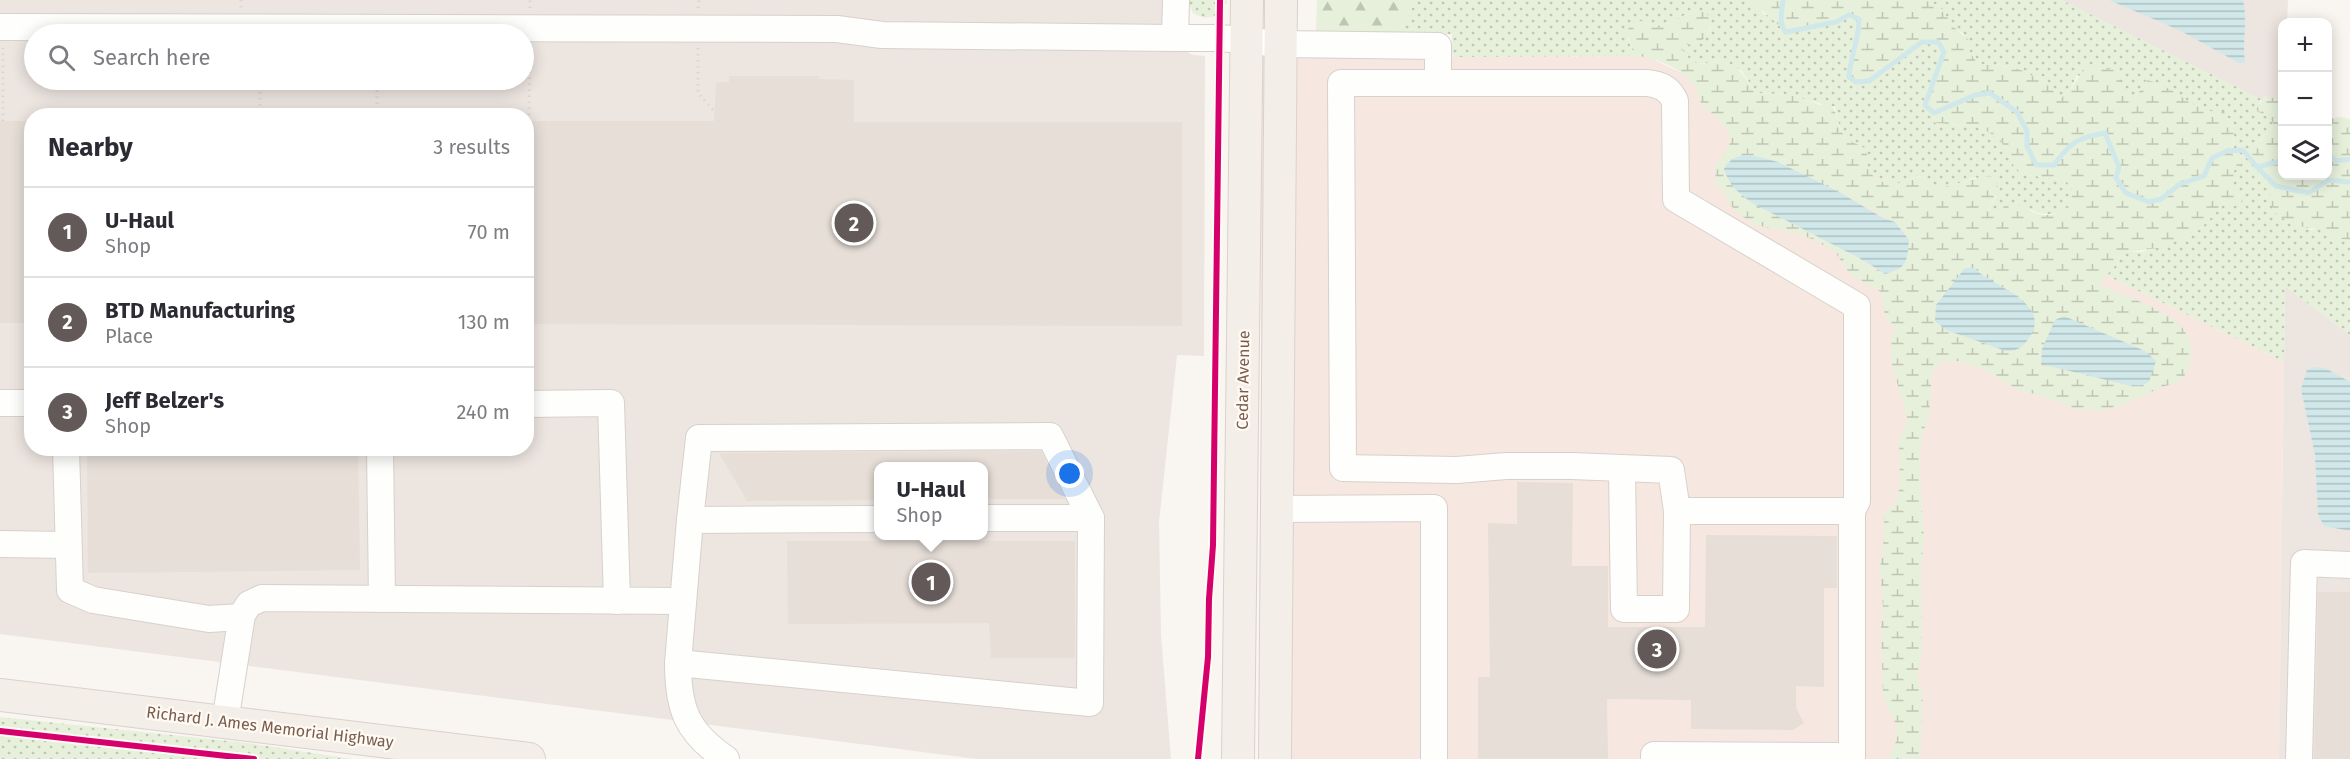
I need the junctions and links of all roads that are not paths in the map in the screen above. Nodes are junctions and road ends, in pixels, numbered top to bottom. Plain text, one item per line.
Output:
1 (1176, 0) edge
2 (1247, 0) edge
3 (1281, 0) edge
4 (2, 27) edge
5 (24, 27) edge
6 (534, 28) edge
7 (1175, 38) junction
8 (1246, 40) junction
9 (1281, 44) junction
10 (1438, 83) junction
11 (0, 403) edge
12 (24, 403) edge
13 (534, 404) edge
14 (66, 456) edge
15 (380, 456) edge
16 (1434, 469) junction
17 (1622, 470) junction
18 (1277, 508) junction
19 (1434, 508) junction
20 (1677, 511) junction
21 (1852, 511) junction
22 (988, 518) edge
23 (1091, 518) junction
24 (874, 519) edge
25 (690, 520) junction
26 (0, 544) edge
27 (68, 545) junction
28 (2350, 566) edge
29 (382, 599) junction
30 (617, 601) junction
31 (682, 602) junction
32 (241, 617) junction
33 (678, 663) junction
34 (4, 694) edge
35 (225, 722) junction
36 (1236, 750) edge
37 (529, 759) edge
38 (726, 759) edge
39 (1275, 759) edge
40 (1434, 759) edge
41 (1654, 759) edge
42 (2299, 759) edge

1 - 7 lane
2 - 8 main road, Cedar Avenue
3 - 9 main road
4 - 5 lane
6 - 7 lane
7 - 8 lane
8 - 9 lane
8 - 36 main road, Cedar Avenue
9 - 10 lane
9 - 18 main road
10 - 16 lane
10 - 21 lane
11 - 12 lane
13 - 30 lane
14 - 27 lane
15 - 29 lane
16 - 17 lane
16 - 19 lane
17 - 20 lane
17 - 20 lane
18 - 19 lane
18 - 39 main road
19 - 40 lane
20 - 21 lane
21 - 41 lane
22 - 23 lane
23 - 25 lane
23 - 33 lane
24 - 25 lane
25 - 31 lane
26 - 27 lane
27 - 32 lane
28 - 42 lane
29 - 30 lane
29 - 32 lane
30 - 31 lane
31 - 33 lane
32 - 35 lane
33 - 38 lane
34 - 35 main road, Richard J. Ames Memorial Highway
35 - 37 main road, Richard J. Ames Memorial Highway

